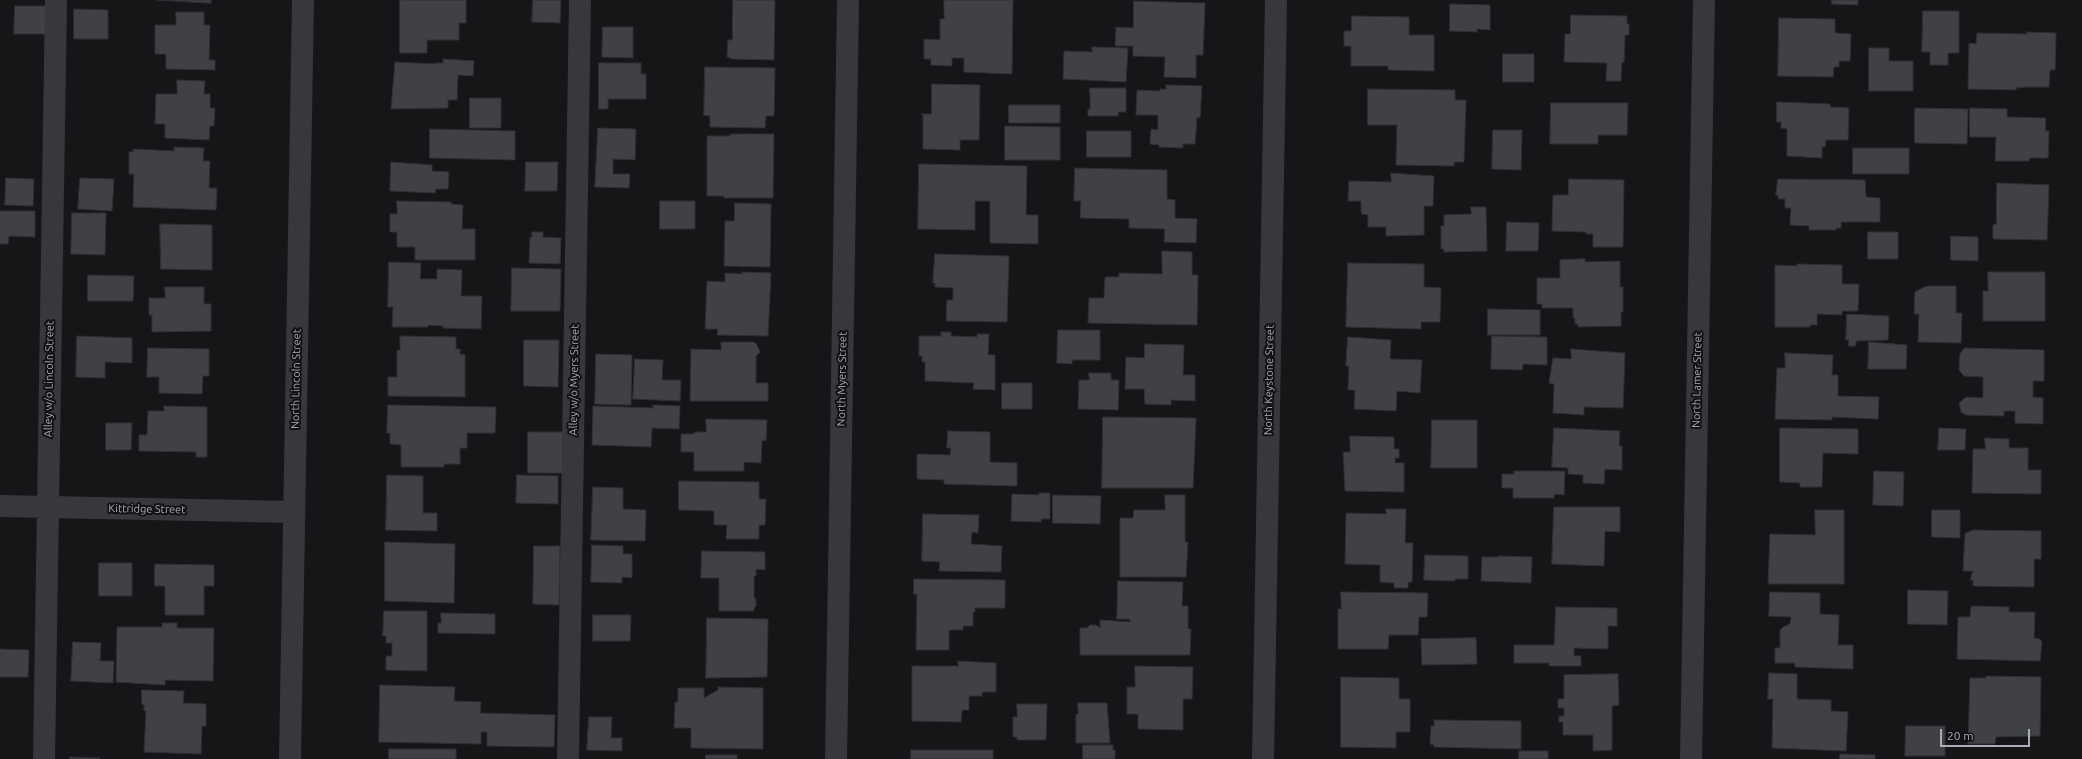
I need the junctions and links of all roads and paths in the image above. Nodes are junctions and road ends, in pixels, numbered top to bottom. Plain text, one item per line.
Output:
1 (56, 0) edge
2 (304, 0) edge
3 (580, 0) edge
4 (848, 0) edge
5 (1276, 0) edge
6 (1704, 0) edge
7 (0, 506) edge
8 (47, 507) junction
9 (294, 512) junction
10 (44, 759) edge
11 (290, 759) edge
12 (568, 759) edge
13 (836, 759) edge
14 (1263, 759) edge
15 (1690, 759) edge

1 - 8 street, Alley w/o Lincoln Street
2 - 9 street, North Lincoln Street
3 - 12 street, Alley w/o Myers Street
4 - 13 street, North Myers Street
5 - 14 street, North Keystone Street
6 - 15 street, North Lamer Street
7 - 8 street, Kittridge Street
8 - 9 street, Kittridge Street
8 - 10 street, Alley w/o Lincoln Street
9 - 11 street, North Lincoln Street

